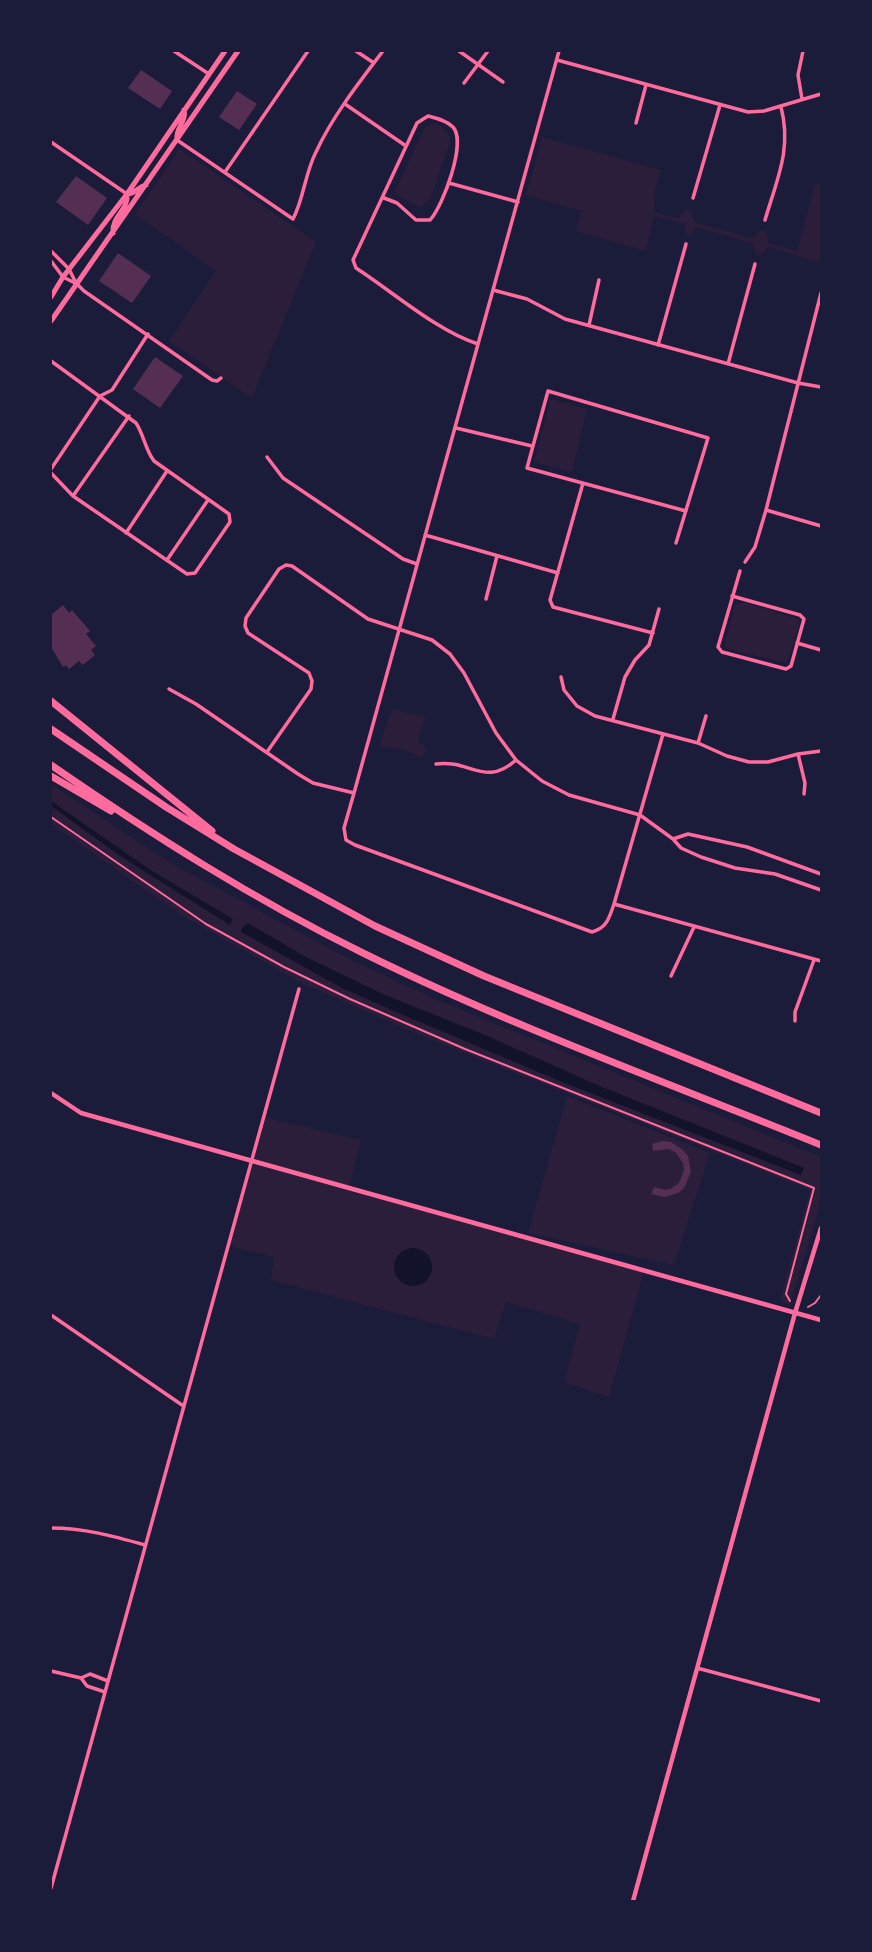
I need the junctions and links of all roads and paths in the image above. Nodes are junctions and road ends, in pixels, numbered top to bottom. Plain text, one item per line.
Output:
1 (174, 51) edge
2 (225, 51) edge
3 (232, 51) edge
4 (238, 51) edge
5 (308, 51) edge
6 (356, 51) edge
7 (383, 51) edge
8 (459, 51) edge
9 (488, 51) edge
10 (559, 51) edge
11 (803, 51) edge
12 (232, 60) junction
13 (557, 60) junction
14 (374, 63) junction
15 (478, 65) junction
16 (209, 74) junction
17 (503, 82) dead end
18 (464, 83) dead end
19 (646, 85) junction
20 (821, 94) edge
21 (802, 99) junction
22 (345, 104) junction
23 (720, 105) junction
24 (781, 107) junction
25 (184, 110) junction
26 (636, 123) dead end
27 (177, 140) junction
28 (51, 142) edge
29 (406, 146) junction
30 (225, 172) junction
31 (449, 183) junction
32 (146, 185) junction
33 (127, 194) junction
34 (384, 198) junction
35 (693, 198) dead end
36 (518, 202) junction
37 (765, 220) dead end
38 (113, 233) junction
39 (686, 244) dead end
40 (51, 251) edge
41 (51, 261) edge
42 (755, 264) dead end
43 (69, 269) junction
44 (63, 277) junction
45 (599, 280) dead end
46 (76, 283) junction
47 (493, 290) junction
48 (821, 293) edge
49 (51, 297) edge
50 (51, 321) edge
51 (589, 326) junction
52 (148, 334) junction
53 (478, 344) junction
54 (658, 345) junction
55 (51, 361) edge
56 (728, 364) junction
57 (221, 378) dead end
58 (798, 383) junction
59 (821, 387) edge
60 (100, 396) junction
61 (129, 416) junction
62 (456, 428) junction
63 (532, 446) junction
64 (267, 457) dead end
65 (51, 471) edge
66 (167, 471) junction
67 (583, 483) junction
68 (73, 496) junction
69 (208, 500) junction
70 (766, 510) junction
71 (686, 511) junction
72 (821, 526) edge
73 (126, 533) junction
74 (425, 535) junction
75 (677, 543) dead end
76 (497, 555) junction
77 (167, 560) junction
78 (745, 562) dead end
79 (417, 564) junction
80 (740, 571) dead end
81 (558, 573) junction
82 (732, 596) junction
83 (486, 600) dead end
84 (659, 609) dead end
85 (399, 629) junction
86 (653, 633) junction
87 (797, 643) junction
88 (821, 650) edge
89 (561, 677) dead end
90 (169, 689) dead end
91 (51, 701) edge
92 (706, 716) dead end
93 (612, 719) junction
94 (51, 729) edge
95 (663, 734) junction
96 (698, 743) junction
97 (821, 751) edge
98 (267, 752) junction
99 (798, 754) junction
100 (516, 760) junction
101 (436, 764) dead end
102 (51, 765) edge
103 (51, 776) edge
104 (354, 793) junction
105 (804, 794) dead end
106 (640, 815) junction
107 (51, 817) edge
108 (150, 832) junction
109 (674, 839) junction
110 (234, 849) junction
111 (821, 874) edge
112 (821, 890) edge
113 (614, 904) junction
114 (694, 927) junction
115 (814, 960) junction
116 (821, 961) edge
117 (671, 976) dead end
118 (299, 989) dead end
119 (795, 1021) dead end
120 (51, 1093) edge
121 (821, 1113) edge
122 (821, 1145) edge
123 (251, 1163) junction
124 (821, 1228) edge
125 (821, 1295) edge
126 (790, 1301) dead end
127 (808, 1307) dead end
128 (795, 1313) junction
129 (51, 1315) edge
130 (821, 1320) edge
131 (183, 1406) junction
132 (51, 1528) edge
133 (145, 1545) junction
134 (697, 1668) junction
135 (51, 1671) edge
136 (81, 1678) junction
137 (108, 1681) junction
138 (105, 1692) junction
139 (821, 1701) edge
140 (51, 1888) edge
141 (633, 1901) edge

1 - 16 street
2 - 16 main road
3 - 12 main road
4 - 12 main road
5 - 30 street
6 - 14 street
7 - 14 street
8 - 15 street
9 - 15 street
10 - 13 street
11 - 21 street
12 - 27 main road
13 - 19 street
13 - 36 street
14 - 22 street
15 - 17 street
15 - 18 street
16 - 25 main road
19 - 23 street
19 - 26 street
20 - 21 street
21 - 24 street
22 - 29 street
22 - 30 street
23 - 24 street
23 - 35 street
24 - 37 street
25 - 27 main road
25 - 33 main road
27 - 30 street
27 - 32 main road
28 - 33 street
29 - 31 street
29 - 34 street
31 - 34 street
31 - 36 street
32 - 33 main road
32 - 38 main road
33 - 38 main road
33 - 43 main road
34 - 53 street
36 - 47 street
38 - 46 main road
39 - 54 street
40 - 43 street
41 - 44 street
42 - 56 street
43 - 44 main road
43 - 46 street
44 - 46 street
44 - 49 main road
45 - 51 street
46 - 50 main road
46 - 52 street
47 - 51 street
47 - 53 street
48 - 58 street
51 - 54 street
52 - 57 street
52 - 60 street
53 - 62 street
54 - 56 street
55 - 60 street
56 - 58 street
58 - 59 street
58 - 70 street
60 - 61 street
60 - 65 street
61 - 66 street
61 - 68 street
62 - 63 street
62 - 74 street
63 - 67 street
63 - 71 street
64 - 79 street
65 - 68 street
66 - 69 street
66 - 73 street
67 - 71 street
67 - 81 street
68 - 73 street
69 - 77 street
69 - 77 street
70 - 72 street
70 - 78 street
71 - 75 street
73 - 77 street
74 - 76 street
74 - 79 street
76 - 81 street
76 - 83 street
79 - 85 street
80 - 82 street
81 - 86 street
82 - 87 street
82 - 87 street
84 - 86 street
85 - 98 street
85 - 100 street
85 - 104 street
86 - 93 street
87 - 88 street
89 - 93 street
90 - 98 street
91 - 110 highway
92 - 96 street
93 - 95 street
94 - 110 highway
95 - 96 street
95 - 106 street
96 - 99 street
97 - 99 street
98 - 104 street
99 - 105 street
100 - 101 street
100 - 106 street
102 - 108 highway
103 - 108 highway
104 - 113 street
106 - 109 street
106 - 113 street
107 - 126 path
108 - 122 highway
109 - 111 street
109 - 112 street
110 - 121 highway
113 - 114 street
114 - 115 street
114 - 117 street
115 - 116 street
115 - 119 street
118 - 123 street
120 - 123 street
123 - 128 street
123 - 131 street
124 - 128 street
125 - 127 path
128 - 130 street
128 - 134 street
129 - 131 street
131 - 133 street
132 - 133 street
133 - 137 street
134 - 139 street
134 - 141 street
135 - 136 street
136 - 137 street
136 - 138 street
137 - 138 street
138 - 140 street

